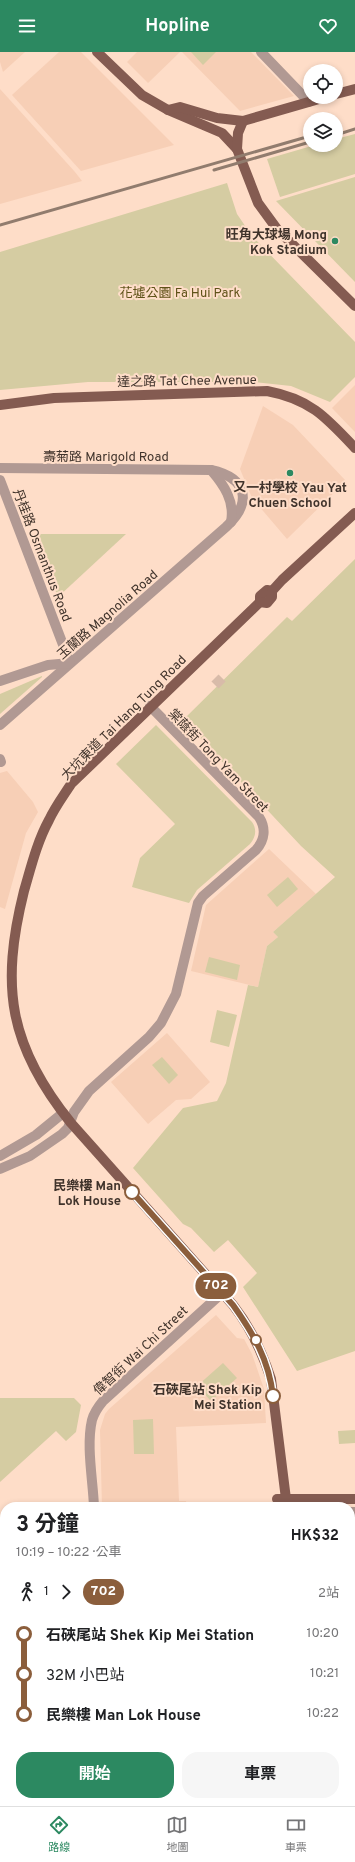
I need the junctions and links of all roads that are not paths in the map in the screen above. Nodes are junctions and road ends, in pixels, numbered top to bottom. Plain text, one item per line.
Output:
1 (97, 52) edge
2 (261, 52) edge
3 (355, 89) edge
4 (343, 92) edge
5 (303, 96) edge
6 (303, 104) edge
7 (168, 110) junction
8 (243, 121) junction
9 (237, 149) junction
10 (355, 306) edge
11 (0, 405) edge
12 (355, 448) edge
13 (0, 468) edge
14 (0, 480) edge
15 (355, 513) edge
16 (231, 523) joint
17 (70, 663) junction
18 (0, 681) edge
19 (150, 706) junction
20 (0, 725) edge
21 (63, 1113) junction
22 (71, 1123) junction
23 (0, 1156) edge
24 (0, 1169) edge
25 (222, 1293) junction
26 (355, 1499) edge
27 (94, 1502) edge
28 (282, 1502) edge
29 (300, 1502) edge

1 - 7 main road
2 - 5 street
3 - 4 main road
6 - 8 main road
7 - 8 main road
7 - 9 main road
8 - 9 main road
9 - 10 main road
11 - 12 main road, 達之路 Tat Chee Avenue
13 - 16 street, 壽菊路 Marigold Road
14 - 17 street, 丹桂路 Osmanthus Road
15 - 19 main road, 大坑東道 Tai Hang Tung Road
16 - 17 street, 玉蘭路 Magnolia Road
17 - 18 street
17 - 20 street, 玉蘭路 Magnolia Road
19 - 21 main road, 大坑東道 Tai Hang Tung Road
19 - 22 street, 棠蔭街 Tong Yam Street
21 - 22 main road, 大坑東道 Tai Hang Tung Road
21 - 23 street
22 - 24 street
22 - 25 main road, 大坑東道 Tai Hang Tung Road
25 - 27 street, 偉智街 Wai Chi Street
25 - 28 main road, 大坑東道 Tai Hang Tung Road
26 - 29 main road

